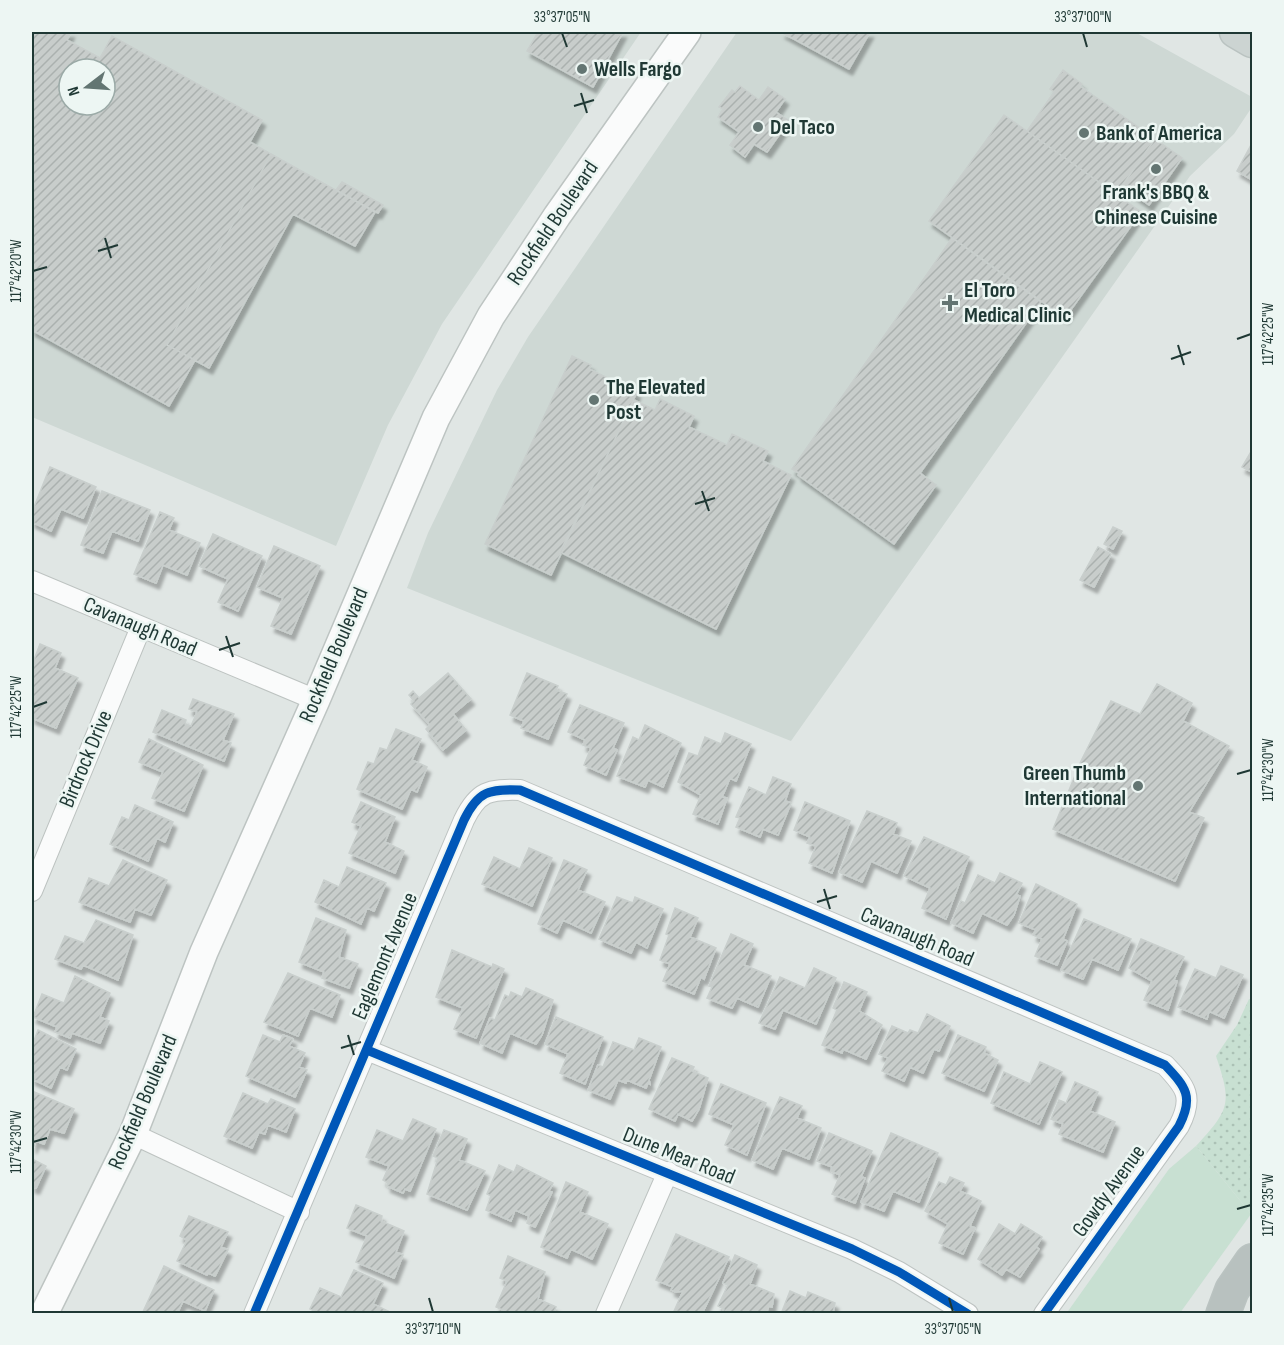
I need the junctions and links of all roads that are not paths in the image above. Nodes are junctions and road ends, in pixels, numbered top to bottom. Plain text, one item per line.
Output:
1 (687, 32) edge
2 (1235, 32) edge
3 (1252, 42) edge
4 (32, 581) edge
5 (141, 627) junction
6 (316, 700) junction
7 (493, 789) joint
8 (32, 891) edge
9 (367, 1050) junction
10 (1184, 1085) joint
11 (133, 1134) junction
12 (668, 1172) junction
13 (299, 1212) junction
14 (1252, 1261) edge
15 (44, 1314) edge
16 (254, 1314) edge
17 (606, 1314) edge
18 (968, 1314) edge
19 (1044, 1314) edge
20 (1223, 1314) edge

1 - 6 main road, Rockfield Boulevard
2 - 3 main road
4 - 5 street, Cavanaugh Road
5 - 6 street, Cavanaugh Road
5 - 8 street, Birdrock Drive
6 - 11 main road, Rockfield Boulevard
7 - 9 street, Eaglemont Avenue
7 - 10 street, Cavanaugh Road
9 - 12 street, Dune Mear Road
9 - 13 street, Eaglemont Avenue
10 - 19 street, Gowdy Avenue
11 - 13 street
11 - 15 main road, Rockfield Boulevard
12 - 17 street
12 - 18 street, Dune Mear Road
13 - 16 street, Eaglemont Avenue
14 - 20 highway

